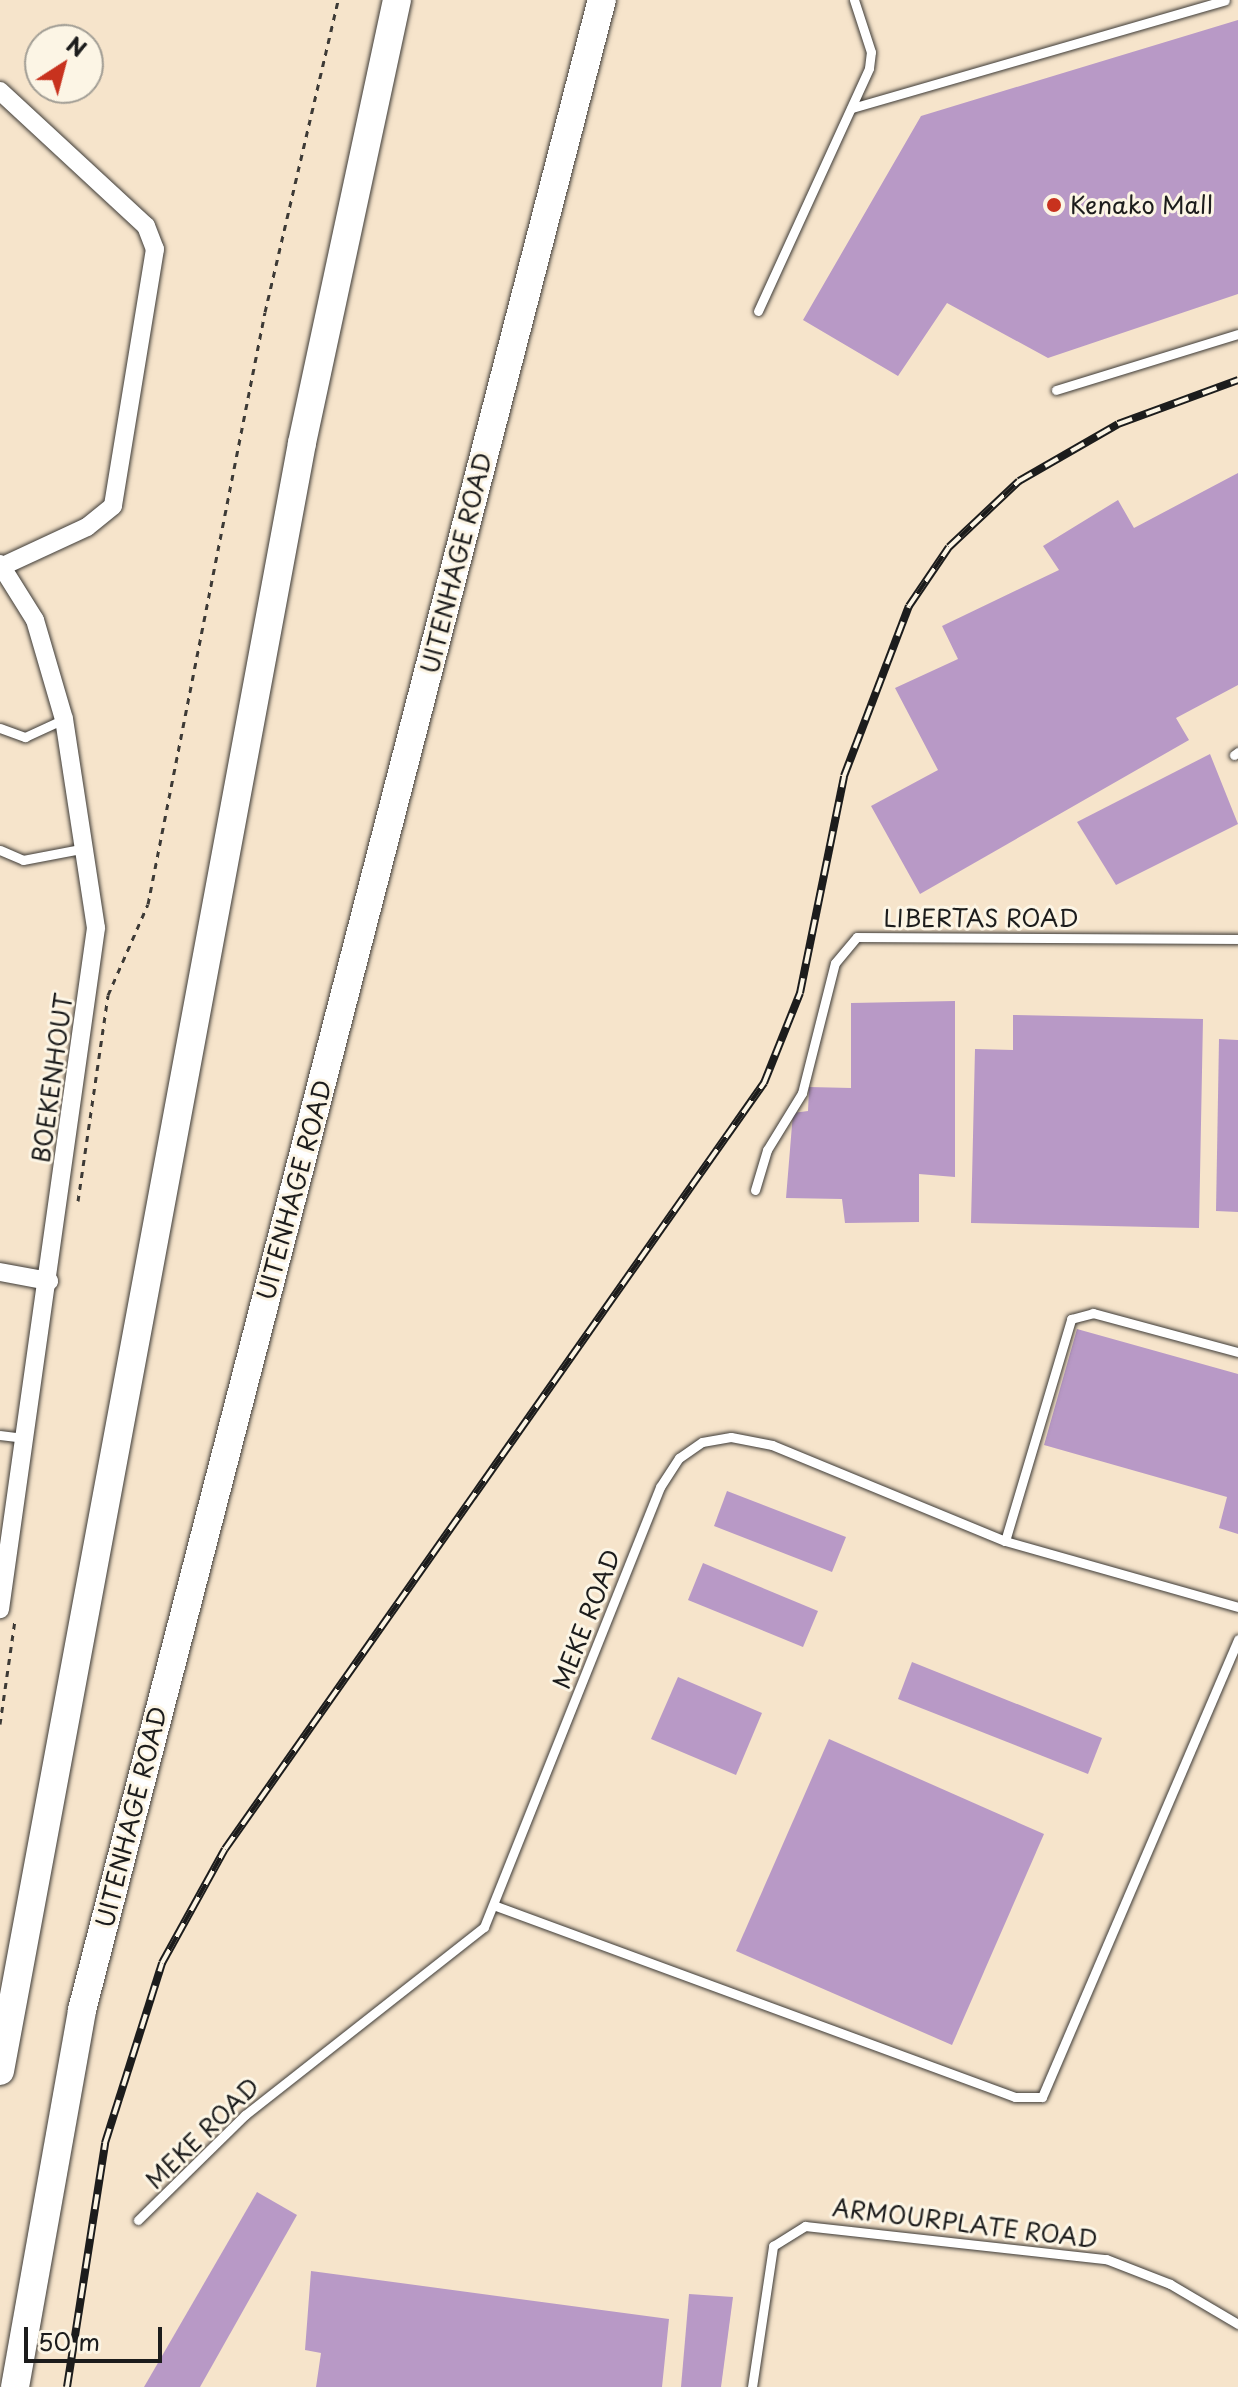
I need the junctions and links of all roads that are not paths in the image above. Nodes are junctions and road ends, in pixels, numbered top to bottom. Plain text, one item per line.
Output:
1 (397, 0) edge
2 (602, 0) edge
3 (854, 0) edge
4 (1225, 0) edge
5 (0, 91) edge
6 (852, 108) junction
7 (758, 311) dead end
8 (1238, 334) edge
9 (1056, 390) dead end
10 (2, 565) edge
11 (64, 719) junction
12 (0, 728) edge
13 (86, 848) junction
14 (0, 850) edge
15 (1238, 939) edge
16 (755, 1190) dead end
17 (0, 1272) edge
18 (49, 1281) junction
19 (1238, 1352) edge
20 (0, 1435) edge
21 (25, 1438) junction
22 (5, 1541) edge
23 (1005, 1541) junction
24 (1238, 1607) edge
25 (8, 1612) edge
26 (1238, 1639) edge
27 (496, 1906) junction
28 (0, 2071) edge
29 (138, 2220) dead end
30 (1238, 2324) edge
31 (15, 2387) edge
32 (752, 2387) edge

1 - 28 main road
2 - 31 main road, UITENHAGE ROAD
3 - 6 lane
4 - 6 lane
5 - 10 street
6 - 7 lane
8 - 9 lane
10 - 11 street, BOEKENHOUT
11 - 12 lane
11 - 13 street, BOEKENHOUT
13 - 14 lane
13 - 18 street, BOEKENHOUT
15 - 16 lane, LIBERTAS ROAD
17 - 18 street
18 - 21 street, BOEKENHOUT
19 - 23 lane
20 - 21 lane
21 - 22 street, BOEKENHOUT
22 - 25 street, BOEKENHOUT
23 - 24 lane, MEKE ROAD
23 - 27 lane, MEKE ROAD
26 - 27 lane
27 - 29 lane, MEKE ROAD
30 - 32 lane, ARMOURPLATE ROAD

